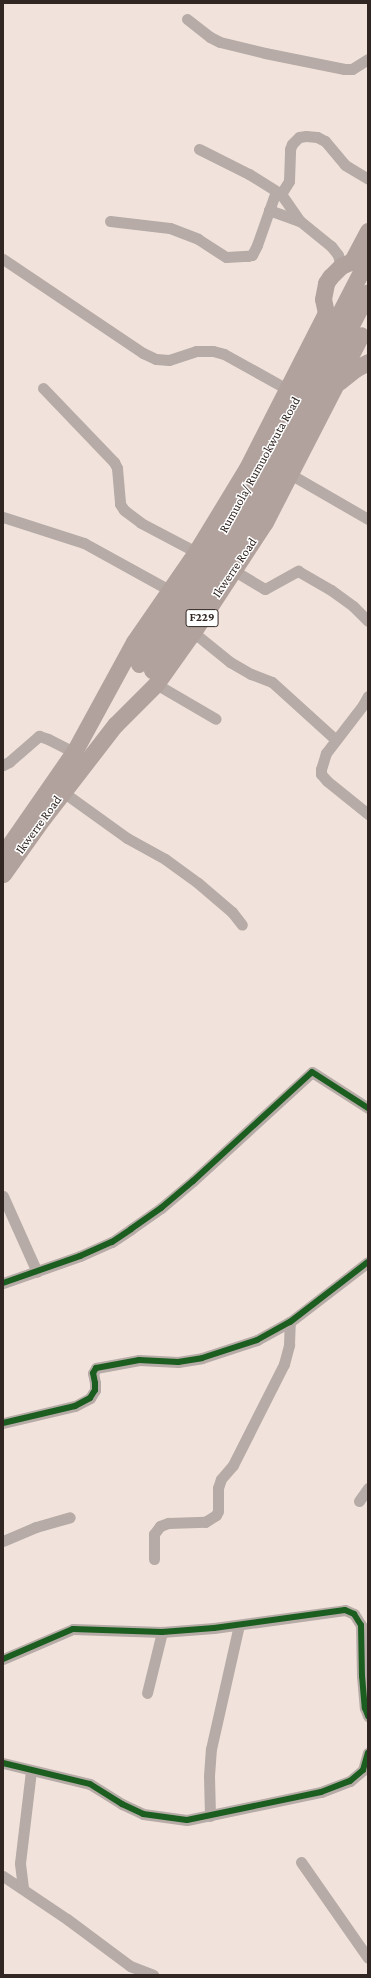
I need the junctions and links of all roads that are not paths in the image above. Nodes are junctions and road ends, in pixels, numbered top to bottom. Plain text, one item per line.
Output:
1 (187, 19) dead end
2 (368, 59) edge
3 (199, 149) dead end
4 (368, 179) edge
5 (279, 192) junction
6 (269, 210) junction
7 (110, 220) dead end
8 (300, 221) junction
9 (368, 231) edge
10 (3, 259) edge
11 (357, 262) edge
12 (368, 292) edge
13 (326, 313) junction
14 (365, 334) edge
15 (368, 362) edge
16 (333, 387) junction
17 (43, 388) dead end
18 (287, 389) junction
19 (290, 474) junction
20 (3, 517) edge
21 (368, 519) edge
22 (196, 552) junction
23 (233, 570) junction
24 (169, 590) junction
25 (368, 620) edge
26 (193, 632) junction
27 (149, 673) junction
28 (366, 702) edge
29 (98, 710) junction
30 (216, 718) dead end
31 (336, 740) junction
32 (74, 752) junction
33 (3, 765) edge
34 (63, 792) junction
35 (368, 814) edge
36 (3, 854) edge
37 (3, 874) edge
38 (242, 925) dead end
39 (368, 1108) edge
40 (3, 1196) edge
41 (368, 1262) edge
42 (37, 1272) junction
43 (3, 1284) edge
44 (290, 1322) junction
45 (3, 1422) edge
46 (368, 1488) edge
47 (359, 1500) dead end
48 (70, 1517) dead end
49 (3, 1541) edge
50 (154, 1559) dead end
51 (239, 1624) junction
52 (162, 1632) junction
53 (3, 1659) edge
54 (147, 1693) dead end
55 (368, 1716) edge
56 (368, 1754) edge
57 (3, 1763) edge
58 (31, 1771) junction
59 (210, 1816) junction
60 (301, 1862) dead end
61 (3, 1876) edge
62 (23, 1888) junction
63 (368, 1958) edge
64 (153, 1975) edge

1 - 2 street
3 - 5 street
4 - 5 street
5 - 6 street
5 - 8 street
6 - 7 street
6 - 8 street
8 - 11 street
9 - 11 main road
10 - 18 street
11 - 13 main road
11 - 27 main road, Rumuola/ Rumuokwuta Road, bridge
12 - 27 main road, Rumuola/ Rumuokwuta Road, bridge
13 - 14 main road
13 - 18 main road, Ikwerre Road
14 - 16 main road, Ikwerre Road / F229
15 - 16 main road
16 - 19 main road, Ikwerre Road / F229
17 - 22 street
18 - 22 main road, Ikwerre Road
19 - 21 street
19 - 23 main road, Ikwerre Road / F229
20 - 24 street
22 - 24 main road, Ikwerre Road
23 - 25 street
23 - 26 main road, Ikwerre Road / F229
24 - 29 main road, Ikwerre Road
26 - 27 main road, Ikwerre Road / F229
26 - 31 street
27 - 29 main road
27 - 30 street
27 - 34 main road, Ikwerre Road
28 - 31 street
29 - 32 main road, Ikwerre Road
31 - 35 street
32 - 33 street
32 - 36 main road, Ikwerre Road
34 - 37 main road, Ikwerre Road
34 - 38 street
39 - 42 street
40 - 42 street
41 - 44 street
42 - 43 street
44 - 45 street
44 - 50 street
46 - 47 street
48 - 49 street
51 - 52 street
51 - 55 street
51 - 59 street
52 - 53 street
52 - 54 street
56 - 59 street
57 - 58 street
58 - 59 street
58 - 62 street
60 - 63 street
61 - 62 street
62 - 64 street

